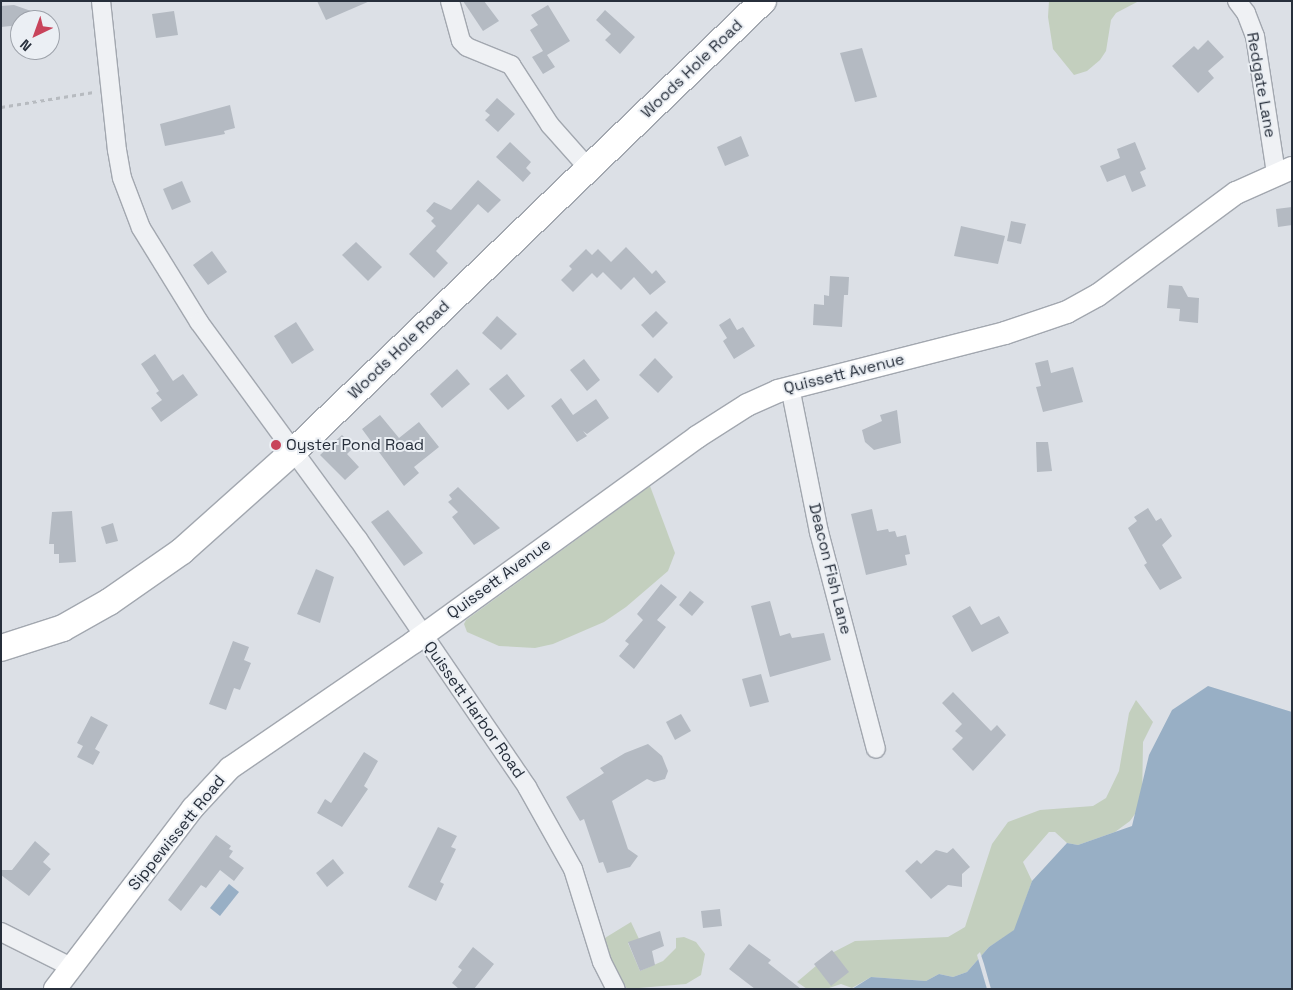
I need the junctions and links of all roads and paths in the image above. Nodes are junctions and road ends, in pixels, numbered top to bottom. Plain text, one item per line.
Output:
1 (101, 1) edge
2 (450, 1) edge
3 (763, 1) edge
4 (1236, 1) edge
5 (108, 90) junction
6 (1, 107) edge
7 (589, 169) junction
8 (1284, 170) edge
9 (790, 387) junction
10 (294, 451) junction
11 (422, 636) junction
12 (1, 648) edge
13 (876, 749) dead end
14 (1, 932) edge
15 (73, 968) junction
16 (55, 989) edge
17 (616, 989) edge

1 - 5 street
2 - 7 street
3 - 7 highway, Woods Hole Road
4 - 8 street, Redgate Lane
5 - 6 path
5 - 10 street
7 - 10 highway, Woods Hole Road
8 - 9 main road, Quissett Avenue
9 - 11 main road, Quissett Avenue
9 - 13 street, Deacon Fish Lane
10 - 11 street, Quissett Harbor Road
10 - 12 highway, Woods Hole Road
11 - 15 main road, Sippewissett Road
11 - 17 street, Quissett Harbor Road
14 - 15 street
15 - 16 main road, Sippewissett Road

